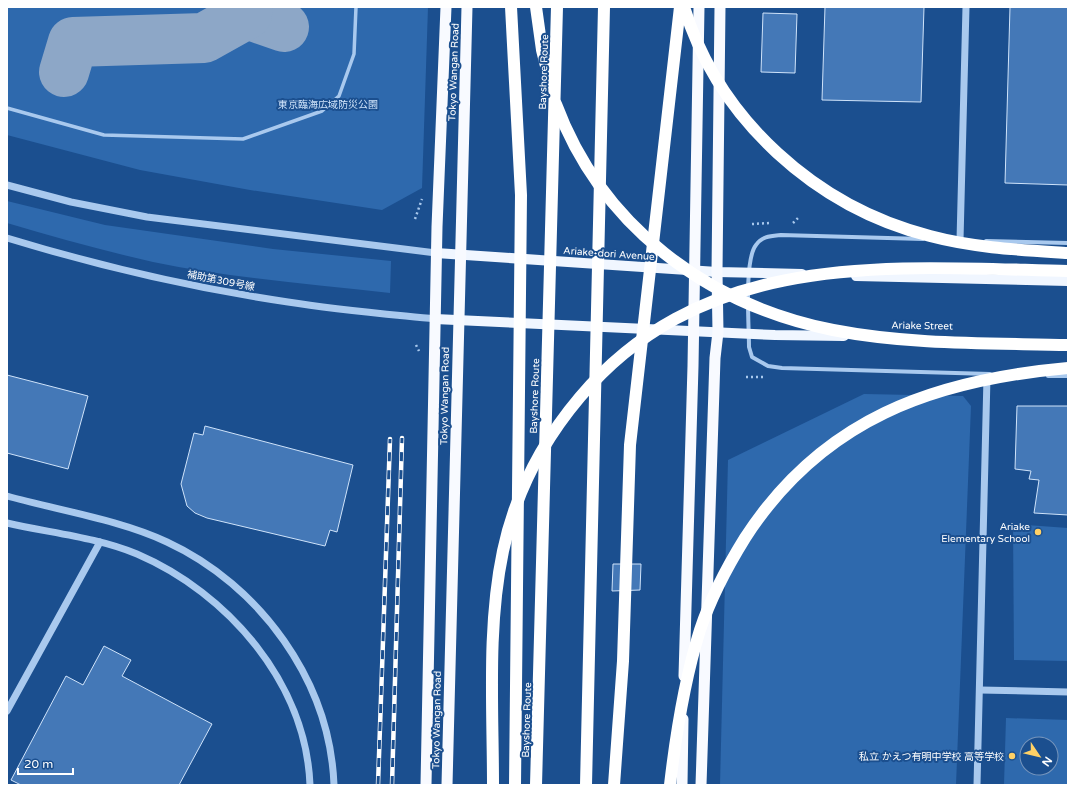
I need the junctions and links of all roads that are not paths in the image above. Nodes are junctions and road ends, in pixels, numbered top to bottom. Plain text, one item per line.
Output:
1 (356, 7) edge
2 (446, 7) edge
3 (467, 7) edge
4 (511, 7) edge
5 (536, 7) edge
6 (557, 7) edge
7 (604, 7) edge
8 (680, 7) edge
9 (684, 7) edge
10 (699, 7) edge
11 (720, 7) edge
12 (966, 7) edge
13 (7, 108) edge
14 (7, 185) edge
15 (7, 238) edge
16 (960, 240) junction
17 (1068, 243) edge
18 (440, 253) junction
19 (1068, 253) edge
20 (1068, 271) edge
21 (717, 272) junction
22 (1068, 281) edge
23 (437, 319) junction
24 (718, 332) junction
25 (1068, 339) edge
26 (1068, 345) edge
27 (1068, 368) edge
28 (987, 374) junction
29 (1068, 376) edge
30 (7, 496) edge
31 (7, 523) edge
32 (100, 542) junction
33 (980, 690) junction
34 (1068, 692) edge
35 (7, 710) edge
36 (310, 785) edge
37 (334, 785) edge
38 (426, 785) edge
39 (447, 785) edge
40 (493, 785) edge
41 (515, 785) edge
42 (536, 785) edge
43 (586, 785) edge
44 (614, 785) edge
45 (670, 785) edge
46 (682, 785) edge
47 (701, 785) edge
48 (977, 785) edge

1 - 13 street
2 - 18 highway
3 - 39 highway, Tokyo Wangan Road
4 - 41 highway
5 - 26 highway
6 - 42 highway, Bayshore Route
7 - 43 highway
8 - 44 highway
9 - 19 highway
10 - 46 highway
11 - 21 highway
12 - 16 street
14 - 18 street
15 - 23 street, 補助第309号線
16 - 17 street
16 - 28 street
18 - 21 main road, Ariake-dori Avenue
18 - 23 highway
20 - 40 highway
21 - 22 main road, Ariake-dori Avenue
21 - 24 highway
23 - 24 main road
23 - 38 highway
24 - 25 main road, Ariake Street
24 - 47 highway
27 - 45 highway
28 - 29 street
28 - 33 street
30 - 37 street
31 - 32 street
32 - 35 street
32 - 36 street
33 - 34 street
33 - 48 street

